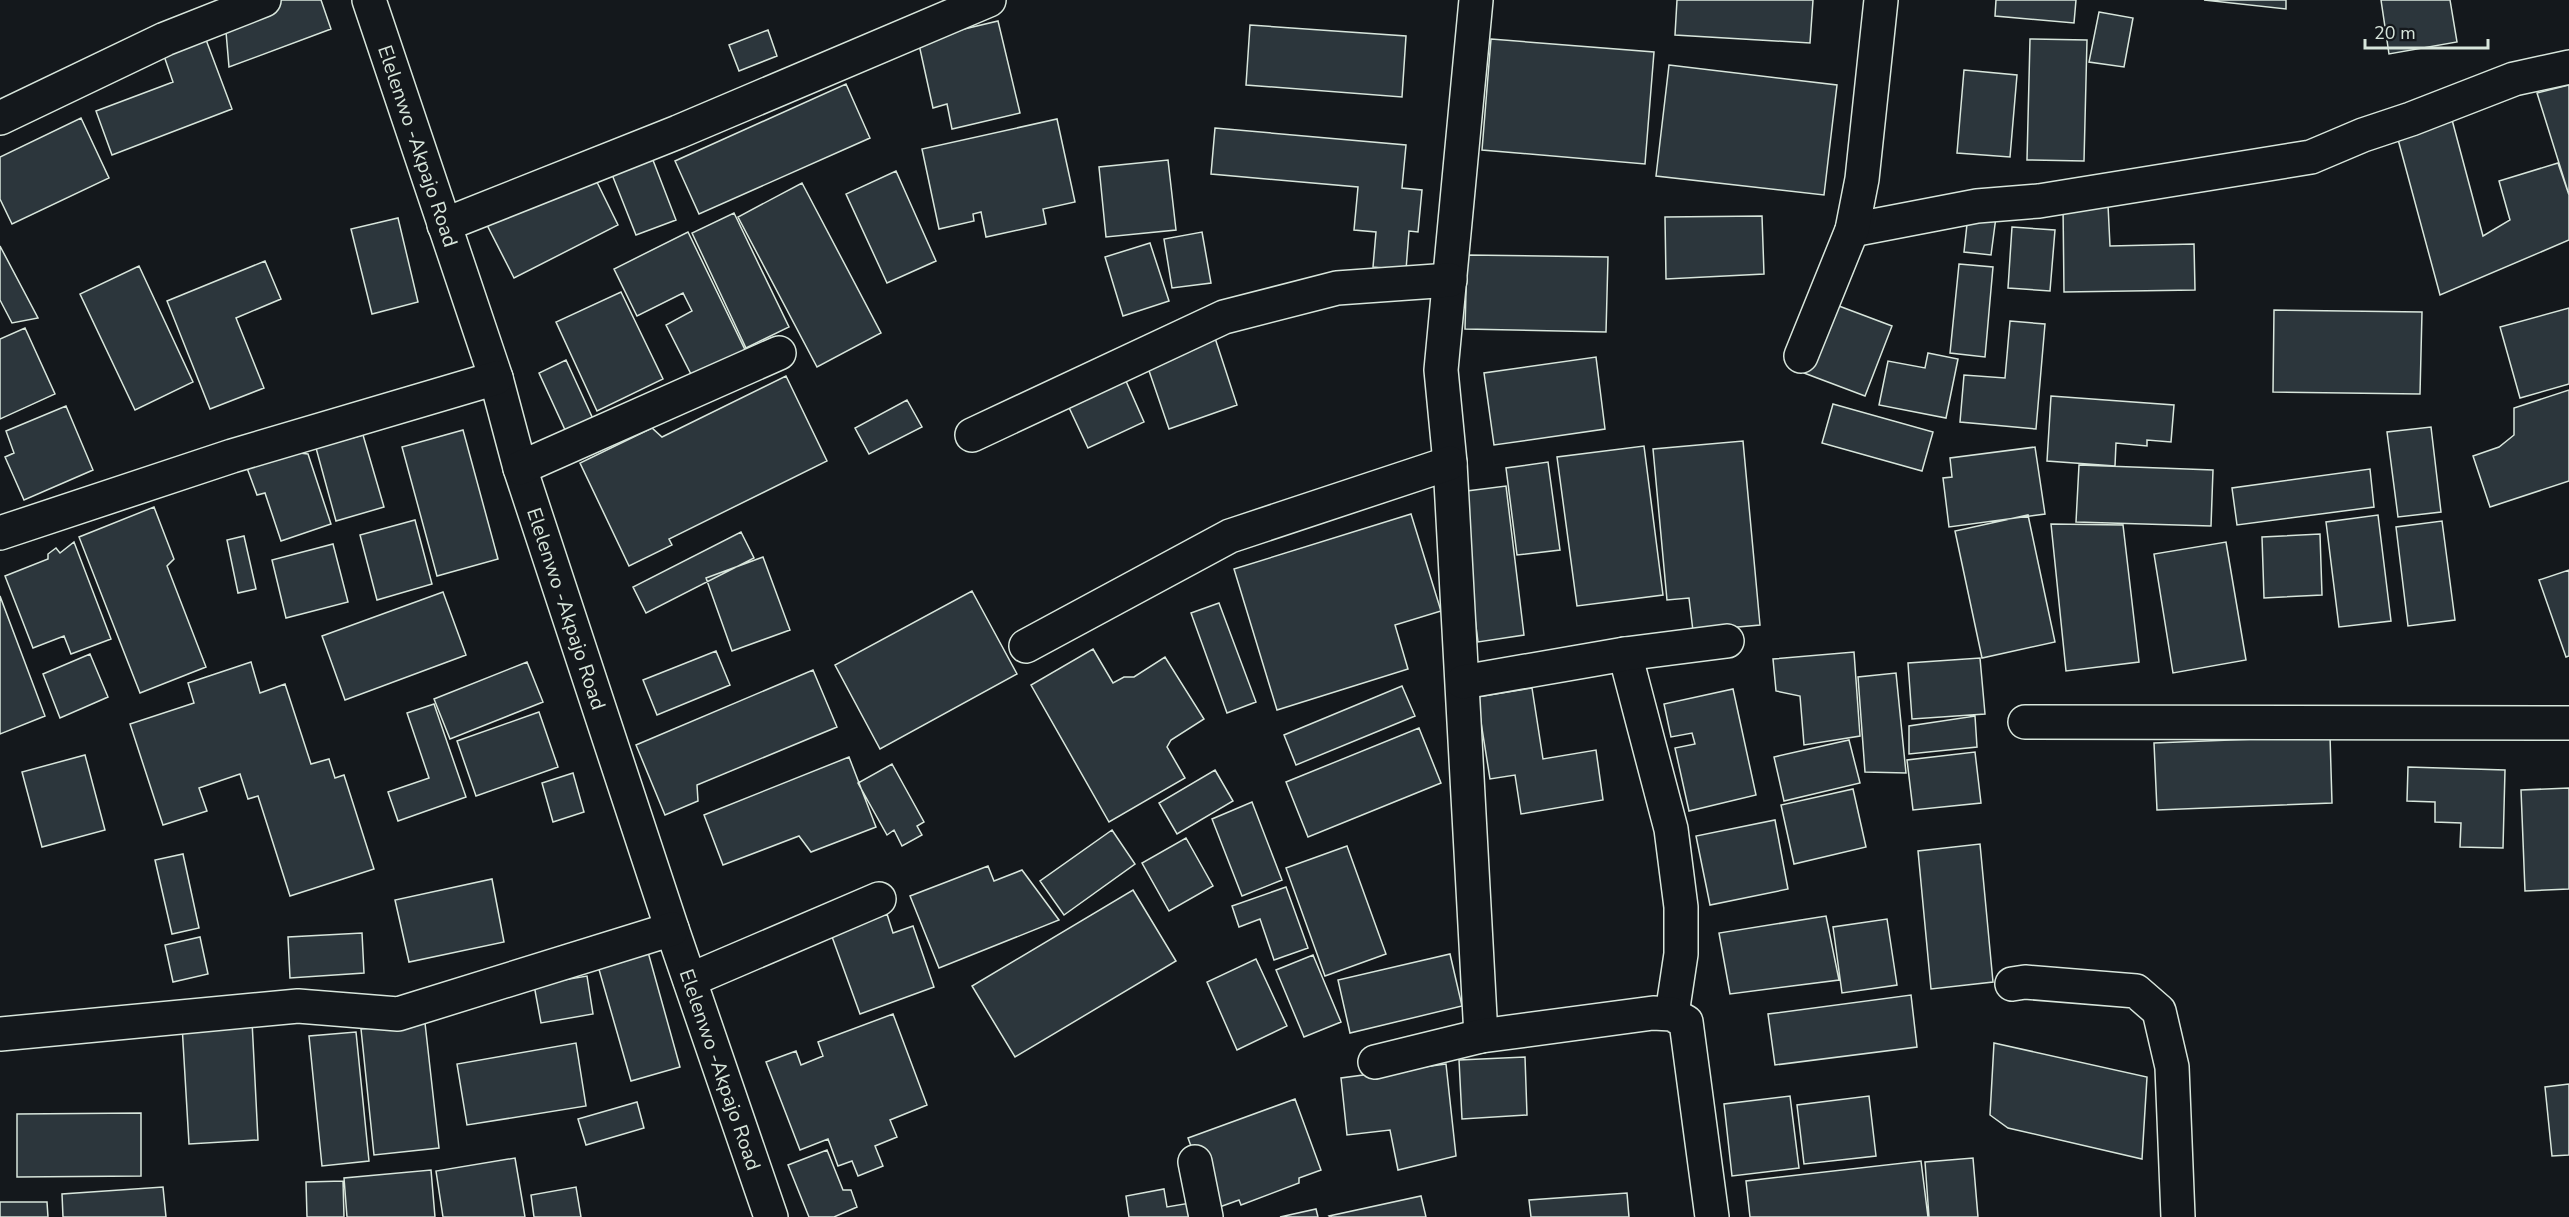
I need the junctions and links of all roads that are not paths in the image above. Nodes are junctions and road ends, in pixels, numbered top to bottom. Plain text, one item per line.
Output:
1 (264, 0) edge
2 (369, 0) edge
3 (989, 0) edge
4 (1476, 0) edge
5 (1881, 0) edge
6 (2569, 67) edge
7 (0, 118) edge
8 (444, 225) junction
9 (1852, 230) junction
10 (1450, 280) junction
11 (779, 353) dead end
12 (1801, 356) dead end
13 (496, 378) junction
14 (972, 435) dead end
15 (1450, 463) junction
16 (520, 468) junction
17 (0, 533) edge
18 (1727, 641) dead end
19 (1026, 646) dead end
20 (1625, 654) junction
21 (1463, 682) junction
22 (2025, 722) dead end
23 (2569, 723) edge
24 (879, 899) dead end
25 (672, 929) junction
26 (690, 980) junction
27 (2012, 984) dead end
28 (1672, 1014) junction
29 (0, 1034) edge
30 (1481, 1036) junction
31 (1375, 1062) dead end
32 (1195, 1162) dead end
33 (771, 1217) edge
34 (1206, 1217) edge
35 (1712, 1217) edge
36 (2178, 1217) edge

1 - 7 street
2 - 8 street, Elelenwo -Akpajo Road
3 - 8 street
4 - 10 street
5 - 9 street
6 - 9 street
8 - 13 street, Elelenwo -Akpajo Road
9 - 12 street
10 - 14 street
10 - 15 street
11 - 16 street
13 - 16 street, Elelenwo -Akpajo Road
13 - 17 street
15 - 19 street
15 - 21 street
16 - 25 street, Elelenwo -Akpajo Road
18 - 20 street
20 - 21 street
20 - 28 street
21 - 30 street
22 - 23 street
24 - 26 street
25 - 26 street, Elelenwo -Akpajo Road
25 - 29 street
26 - 33 street, Elelenwo -Akpajo Road
27 - 36 street
28 - 30 street
28 - 35 street
30 - 31 street
32 - 34 street

